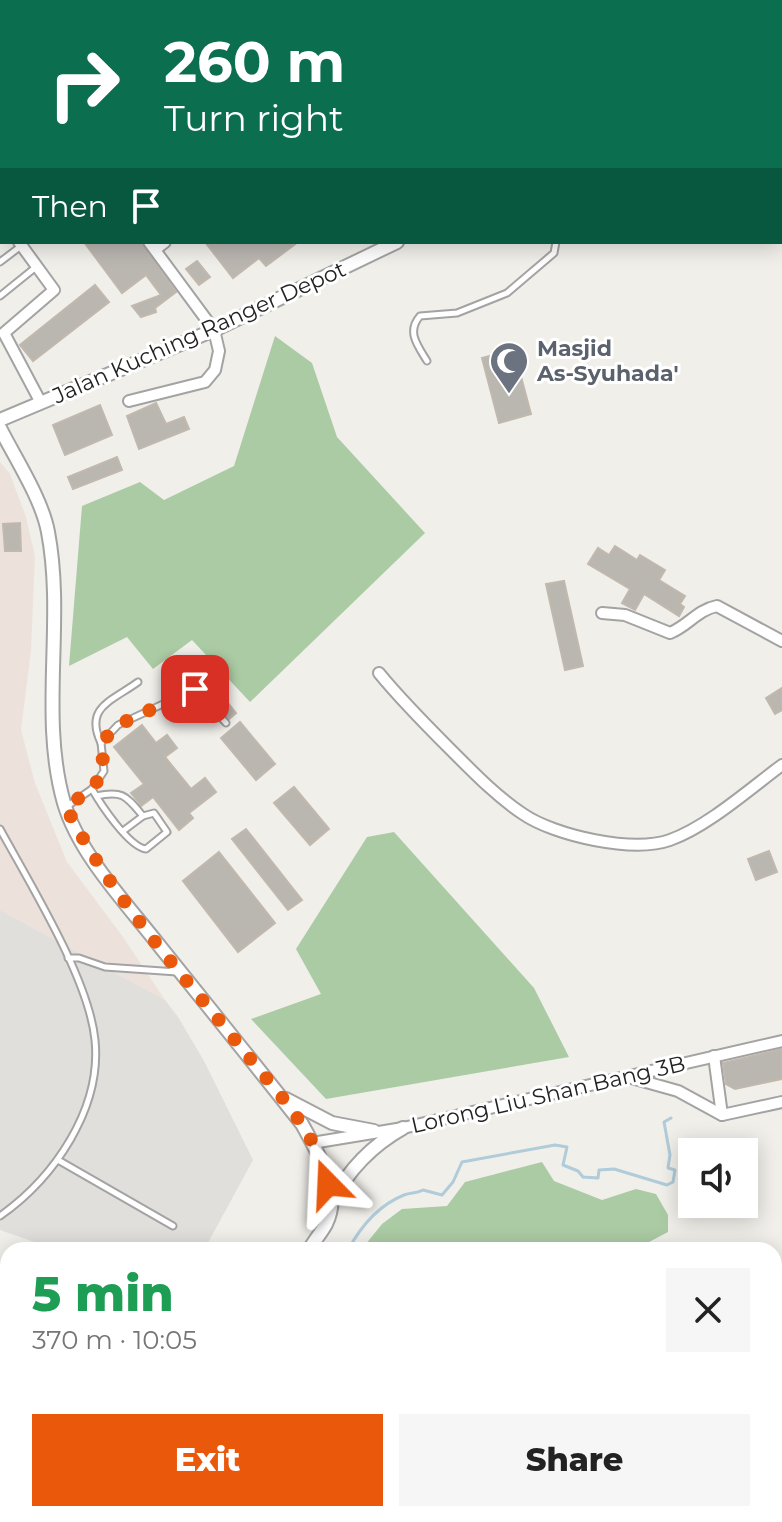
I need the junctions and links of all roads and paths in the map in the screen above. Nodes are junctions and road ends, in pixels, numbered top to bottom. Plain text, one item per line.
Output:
1 (20, 244) edge
2 (393, 244) edge
3 (556, 244) edge
4 (152, 246) edge
5 (0, 262) edge
6 (37, 266) junction
7 (1, 293) edge
8 (2, 330) edge
9 (214, 330) junction
10 (427, 361) dead end
11 (40, 401) junction
12 (129, 401) dead end
13 (0, 420) edge
14 (0, 428) edge
15 (602, 613) dead end
16 (782, 641) edge
17 (379, 673) dead end
18 (138, 682) dead end
19 (226, 723) dead end
20 (101, 743) junction
21 (782, 765) edge
22 (92, 789) junction
23 (96, 796) junction
24 (66, 807) junction
25 (143, 816) junction
26 (0, 829) edge
27 (123, 831) junction
28 (68, 958) junction
29 (181, 972) junction
30 (782, 1041) edge
31 (714, 1056) junction
32 (626, 1077) junction
33 (279, 1095) junction
34 (782, 1102) edge
35 (722, 1115) junction
36 (403, 1128) junction
37 (374, 1131) junction
38 (312, 1143) junction
39 (58, 1160) junction
40 (332, 1201) junction
41 (0, 1216) edge
42 (173, 1226) dead end
43 (314, 1242) edge

1 - 5 lane
1 - 6 street
2 - 9 street, Jalan Kuching Ranger Depot
3 - 10 lane
4 - 9 street
6 - 7 lane
6 - 8 street
8 - 11 street
9 - 11 street, Jalan Kuching Ranger Depot
9 - 12 street
11 - 13 street, Jalan Kuching Ranger Depot
14 - 24 street
15 - 16 street
17 - 21 street
18 - 20 lane
19 - 20 lane
20 - 22 lane
22 - 23 lane
22 - 24 lane
23 - 25 lane
23 - 27 lane
24 - 29 street
25 - 27 lane
25 - 27 lane
26 - 28 lane
28 - 29 lane
28 - 39 lane
29 - 33 street
30 - 31 street, Lorong Liu Shan Bang 3B
31 - 32 street, Lorong Liu Shan Bang 3B
31 - 35 street
32 - 35 street
32 - 36 street, Lorong Liu Shan Bang 3B
33 - 37 street
33 - 38 street
34 - 35 street
36 - 37 street, Lorong Liu Shan Bang 3B
36 - 40 street
37 - 38 street, Lorong Liu Shan Bang 3B
38 - 40 street
39 - 41 lane
39 - 42 lane
40 - 43 street

